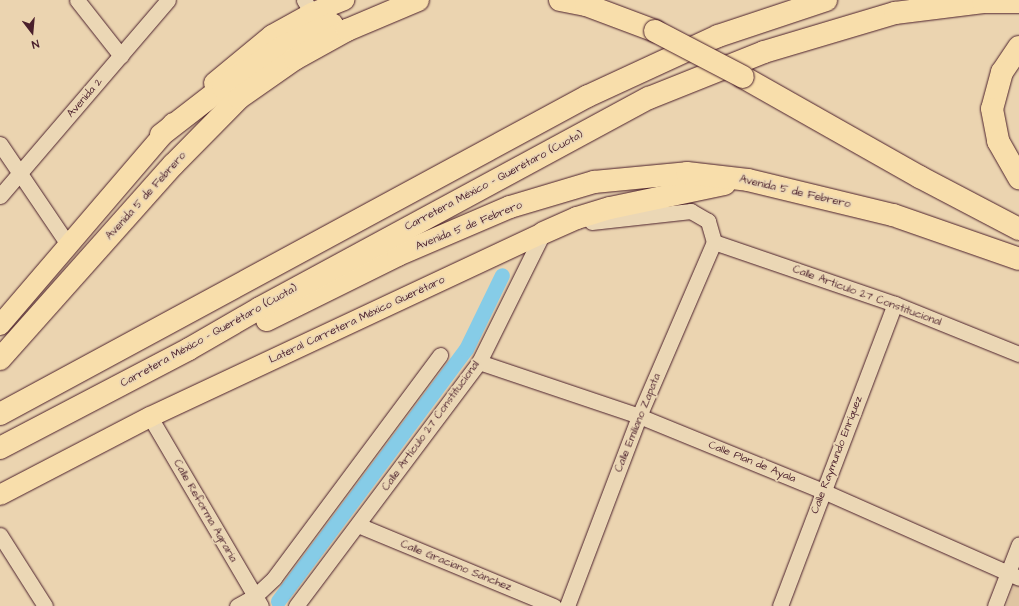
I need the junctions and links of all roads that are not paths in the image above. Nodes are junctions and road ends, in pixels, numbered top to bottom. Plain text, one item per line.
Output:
1 (77, 0) edge
2 (168, 0) edge
3 (345, 0) edge
4 (416, 0) edge
5 (560, 0) edge
6 (826, 0) edge
7 (1019, 2) edge
8 (308, 7) edge
9 (1019, 47) edge
10 (121, 56) junction
11 (161, 135) junction
12 (0, 144) edge
13 (19, 174) junction
14 (1019, 178) edge
15 (748, 180) junction
16 (0, 196) edge
17 (1019, 229) edge
18 (543, 232) junction
19 (714, 242) junction
20 (69, 246) junction
21 (1019, 259) edge
22 (895, 304) junction
23 (0, 325) edge
24 (189, 349) junction
25 (1019, 354) edge
26 (440, 355) dead end
27 (0, 359) edge
28 (479, 362) junction
29 (0, 414) edge
30 (639, 416) junction
31 (150, 417) junction
32 (0, 448) edge
33 (823, 491) junction
34 (0, 495) edge
35 (358, 525) junction
36 (0, 535) edge
37 (1019, 544) edge
38 (1014, 576) edge
39 (258, 601) edge
40 (45, 606) edge
41 (237, 606) edge
42 (296, 606) edge
43 (554, 606) edge
44 (567, 606) edge
45 (780, 606) edge
46 (995, 606) edge

1 - 10 street
2 - 10 street, Avenida 2
3 - 8 main road
4 - 11 highway
4 - 27 highway, Avenida 5 de Febrero
5 - 17 highway, bridge
6 - 29 highway
7 - 24 highway, Carretera México - Querétaro (Cuota)
8 - 11 main road
9 - 14 highway
10 - 13 street, Avenida 2
11 - 20 main road
12 - 13 street
13 - 16 street, Avenida 2
13 - 20 street
15 - 18 highway
15 - 21 highway, Avenida 5 de Febrero
15 - 24 highway, Avenida 5 de Febrero
18 - 19 street, Lateral Carretera México Querétaro
18 - 28 street, Calle Artículo 27 Constitucional
18 - 31 main road, Lateral Carretera México Querétaro
19 - 22 street, Calle Artículo 27 Constitucional
19 - 30 street, Calle Emiliano Zapata
20 - 23 main road
22 - 25 street, Calle Artículo 27 Constitucional
22 - 33 street, Calle Raymundo Enríquez
24 - 32 highway, Carretera México - Querétaro (Cuota)
26 - 39 street
28 - 30 street, Calle Plan de Ayala
28 - 35 street, Calle Artículo 27 Constitucional
30 - 33 street, Calle Plan de Ayala
30 - 44 street, Calle Emiliano Zapata
31 - 34 main road, Lateral Carretera México Querétaro
31 - 39 street, Calle Reforma Agraria
33 - 38 street, Calle Plan de Ayala
33 - 45 street, Calle Raymundo Enríquez
35 - 42 street, Calle Artículo 27 Constitucional
35 - 43 street, Calle Graciano Sánchez
36 - 40 street
37 - 38 street
38 - 46 street
39 - 41 street

